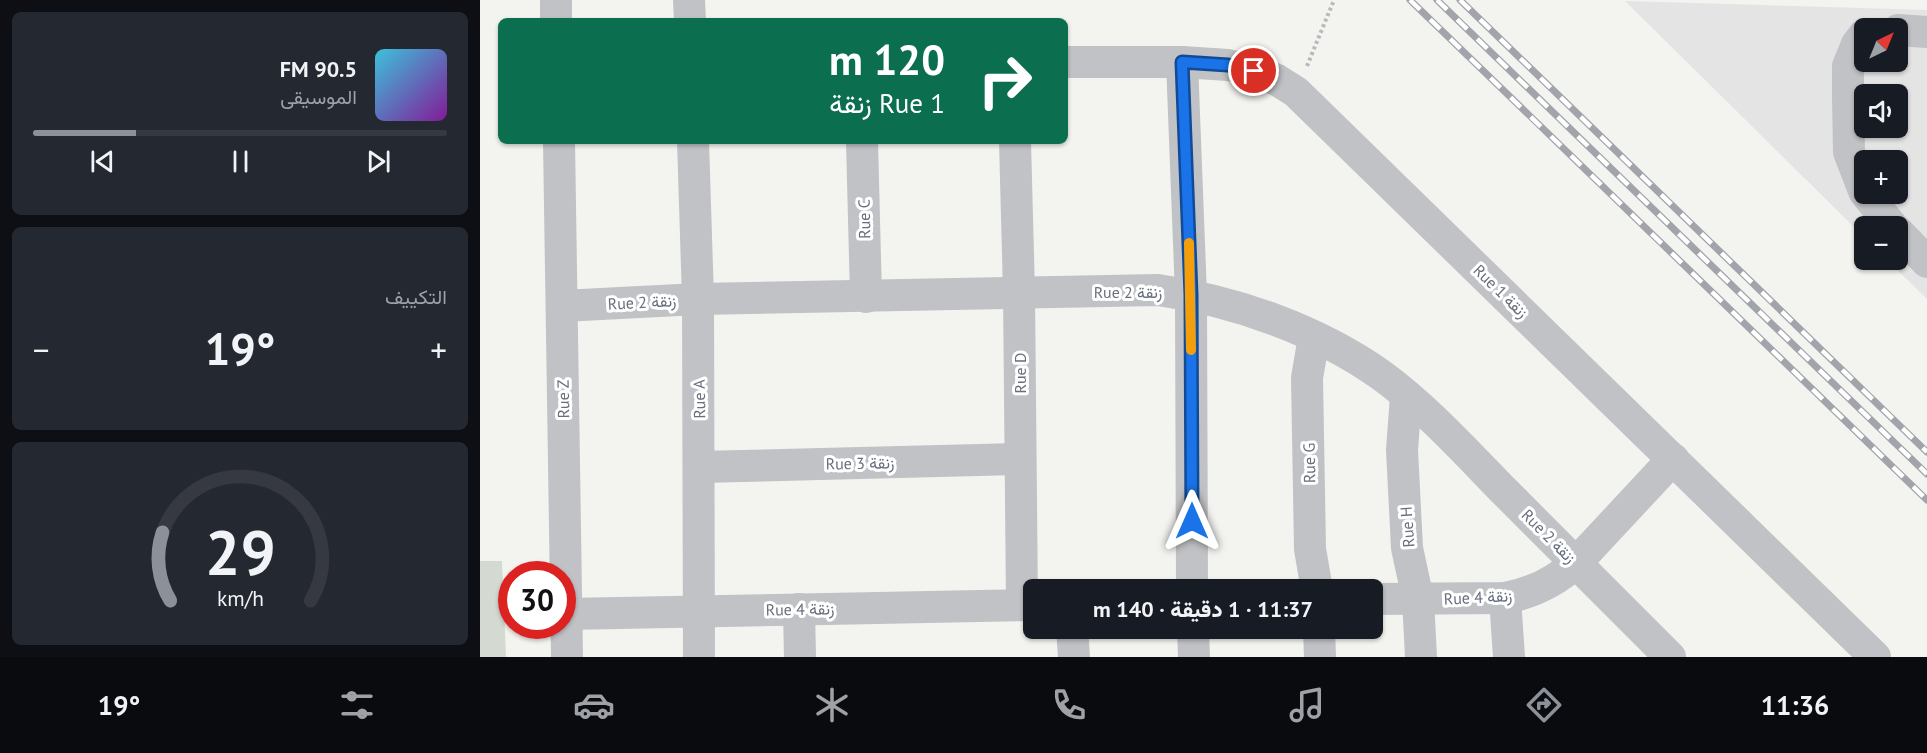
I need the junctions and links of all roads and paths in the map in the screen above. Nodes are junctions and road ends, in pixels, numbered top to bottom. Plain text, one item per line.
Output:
1 (556, 0) edge
2 (689, 0) edge
3 (1334, 0) edge
4 (556, 18) edge
5 (690, 18) edge
6 (1908, 31) edge
7 (1927, 32) edge
8 (1854, 51) edge
9 (1068, 62) edge
10 (1182, 62) junction
11 (1296, 92) junction
12 (558, 144) edge
13 (693, 144) edge
14 (862, 144) edge
15 (1015, 144) edge
16 (1854, 164) edge
17 (1875, 204) edge
18 (1884, 216) edge
19 (1908, 242) edge
20 (1927, 262) edge
21 (1019, 293) junction
22 (1191, 295) junction
23 (866, 297) junction
24 (698, 299) junction
25 (562, 306) junction
26 (1314, 337) junction
27 (1407, 396) junction
28 (1020, 459) junction
29 (1674, 459) junction
30 (699, 467) junction
31 (565, 561) edge
32 (1576, 563) junction
33 (1027, 579) edge
34 (1192, 579) edge
35 (1315, 579) edge
36 (1505, 598) junction
37 (1383, 599) edge
38 (1418, 599) junction
39 (1023, 605) edge
40 (799, 609) junction
41 (698, 612) junction
42 (576, 614) edge
43 (567, 639) edge
44 (1073, 639) edge
45 (1193, 639) edge
46 (1319, 639) edge
47 (567, 657) edge
48 (699, 657) edge
49 (800, 657) edge
50 (1074, 657) edge
51 (1194, 657) edge
52 (1320, 657) edge
53 (1421, 657) edge
54 (1509, 657) edge
55 (1670, 657) edge
56 (1875, 657) edge

1 - 4 street
2 - 5 street
3 - 11 path
6 - 7 street
8 - 16 street
9 - 10 street, Rue 1 زنقة
10 - 11 street, Rue 1 زنقة
10 - 22 street
11 - 29 street, Rue 1 زنقة
12 - 25 street, Rue Z
13 - 24 street, Rue A
14 - 23 street, Rue C
15 - 21 street, Rue D
17 - 18 street
19 - 20 street
21 - 22 street, Rue 2 زنقة
21 - 23 street, Rue 2 زنقة
21 - 28 street, Rue D
22 - 26 street, Rue 2 زنقة
22 - 34 street
23 - 24 street, Rue 2 زنقة
24 - 25 street, Rue 2 زنقة
24 - 30 street, Rue A
25 - 31 street, Rue Z
26 - 27 street, Rue 2 زنقة
26 - 35 street, Rue G
27 - 32 street, Rue 2 زنقة
27 - 38 street, Rue H
28 - 30 street, Rue 3 زنقة
28 - 33 street, Rue D
29 - 32 street, Rue 4 زنقة
29 - 56 street, Rue 1 زنقة
30 - 41 street, Rue A
32 - 36 street, Rue 4 زنقة
32 - 55 street, Rue 2 زنقة
36 - 38 street, Rue 4 زنقة
36 - 54 street
37 - 38 street, Rue 4 زنقة
38 - 53 street, Rue H
39 - 40 street, Rue 4 زنقة
40 - 41 street, Rue 4 زنقة
40 - 49 street
41 - 42 street, Rue 4 زنقة
41 - 48 street, Rue A
43 - 47 street, Rue Z
44 - 50 street
45 - 51 street
46 - 52 street

